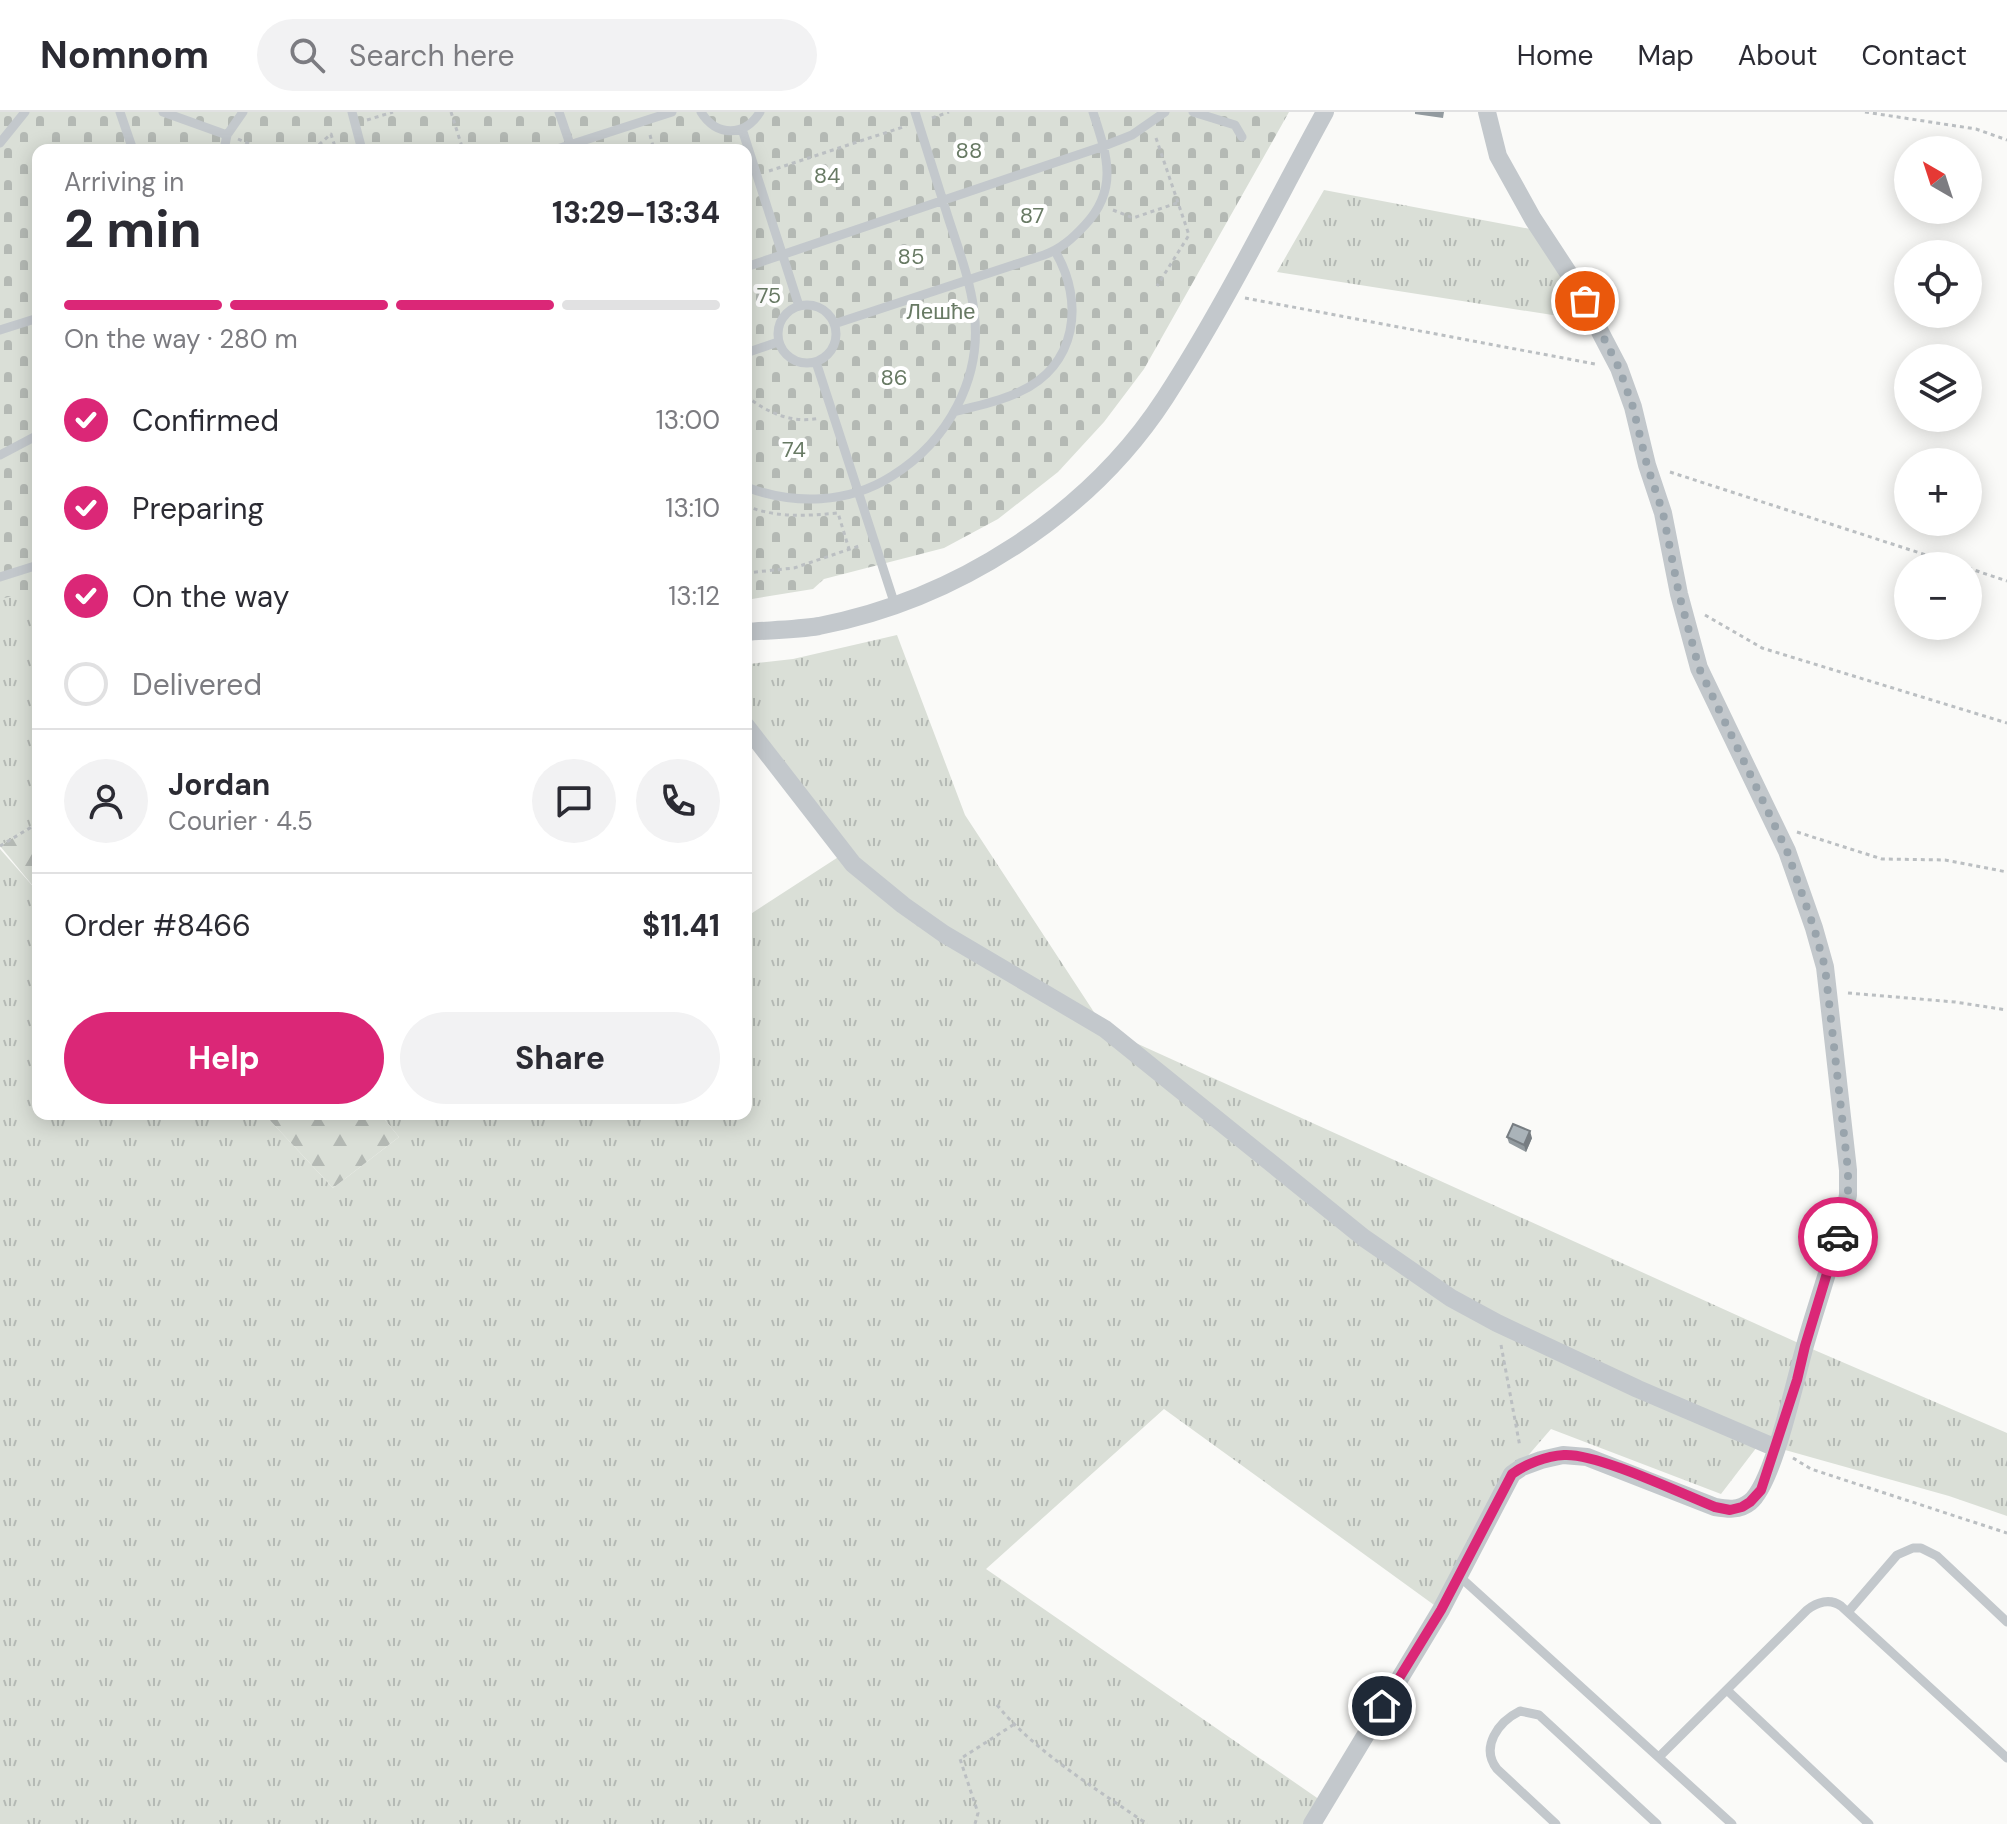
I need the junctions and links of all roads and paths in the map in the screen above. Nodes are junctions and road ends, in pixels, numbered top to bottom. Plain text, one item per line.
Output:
1 (25, 112) edge
2 (120, 112) edge
3 (163, 112) edge
4 (243, 112) edge
5 (352, 112) edge
6 (393, 112) edge
7 (451, 112) edge
8 (559, 112) edge
9 (672, 112) edge
10 (701, 112) edge
11 (760, 112) edge
12 (949, 112) edge
13 (1093, 112) edge
14 (1165, 112) edge
15 (1193, 112) edge
16 (1325, 112) edge
17 (1487, 112) edge
18 (1865, 112) edge
19 (917, 117) edge
20 (356, 124) junction
21 (742, 129) junction
22 (227, 135) junction
23 (1242, 137) dead end
24 (1156, 138) dead end
25 (2007, 140) edge
26 (0, 143) edge
27 (131, 144) edge
28 (225, 144) edge
29 (249, 144) edge
30 (320, 144) edge
31 (334, 144) edge
32 (361, 144) edge
33 (461, 144) edge
34 (570, 144) edge
35 (580, 144) edge
36 (747, 144) edge
37 (1104, 146) junction
38 (752, 160) edge
39 (757, 175) junction
40 (943, 200) junction
41 (1178, 203) junction
42 (1102, 205) junction
43 (1055, 251) junction
44 (782, 256) junction
45 (752, 265) edge
46 (968, 281) junction
47 (1157, 286) dead end
48 (1225, 294) junction
49 (799, 306) junction
50 (32, 320) edge
51 (834, 324) junction
52 (0, 330) edge
53 (778, 342) junction
54 (752, 351) edge
55 (816, 362) junction
56 (1619, 368) junction
57 (752, 400) edge
58 (954, 412) junction
59 (833, 415) junction
60 (32, 438) edge
61 (0, 455) edge
62 (1647, 465) junction
63 (752, 489) edge
64 (858, 492) junction
65 (752, 509) edge
66 (874, 541) junction
67 (849, 549) junction
68 (1917, 552) edge
69 (32, 567) edge
70 (752, 572) edge
71 (1982, 573) edge
72 (0, 577) edge
73 (2007, 581) edge
74 (1681, 601) junction
75 (895, 605) junction
76 (752, 631) edge
77 (2007, 723) edge
78 (752, 734) edge
79 (1774, 824) junction
80 (32, 827) edge
81 (0, 846) edge
82 (2007, 872) edge
83 (1828, 993) junction
84 (2007, 1010) edge
85 (1497, 1323) junction
86 (1776, 1448) junction
87 (1522, 1467) junction
88 (2007, 1533) edge
89 (1458, 1575) junction
90 (1848, 1612) junction
91 (2007, 1622) edge
92 (1728, 1691) junction
93 (997, 1705) dead end
94 (1013, 1725) junction
95 (1659, 1757) junction
96 (2007, 1758) edge
97 (975, 1824) edge
98 (1147, 1824) edge
99 (1312, 1824) edge
100 (1556, 1824) edge
101 (1657, 1824) edge
102 (1732, 1824) edge
103 (1869, 1824) edge

1 - 26 lane
2 - 27 lane
3 - 22 lane
4 - 22 lane
5 - 20 lane
6 - 20 path
7 - 33 path
8 - 34 lane
9 - 35 lane
10 - 21 lane
11 - 21 lane
12 - 19 path
13 - 37 lane
14 - 37 lane
15 - 23 lane
16 - 48 street
17 - 56 street
18 - 25 path
19 - 39 path
19 - 40 lane
20 - 32 lane
21 - 36 lane
22 - 28 lane
22 - 29 path
24 - 41 path
30 - 31 path
37 - 40 lane
37 - 42 lane
38 - 39 lane
39 - 44 lane
40 - 44 lane
40 - 46 lane
41 - 42 path
41 - 47 path
42 - 43 lane
43 - 46 lane
43 - 58 lane
44 - 45 lane
44 - 49 lane
46 - 51 lane
46 - 58 lane
48 - 56 path
48 - 75 street
49 - 51 lane
49 - 53 lane
50 - 52 lane
51 - 55 lane
53 - 54 lane
53 - 55 lane
55 - 59 lane
56 - 62 street
57 - 59 path
58 - 64 lane
59 - 64 lane
60 - 61 lane
62 - 68 path
62 - 74 street
63 - 64 lane
64 - 66 lane
65 - 67 path
66 - 67 path
66 - 75 lane
67 - 70 path
69 - 72 lane
71 - 73 path
74 - 77 path
74 - 79 street
75 - 76 street
78 - 85 street
79 - 82 path
79 - 83 street
80 - 81 path
83 - 84 path
83 - 86 street
85 - 86 street
85 - 87 path
86 - 87 street
86 - 88 path
87 - 89 street
89 - 95 lane
89 - 99 street
90 - 91 lane
90 - 92 lane
90 - 96 lane
92 - 95 lane
92 - 103 lane
93 - 94 path
94 - 97 path
94 - 98 path
95 - 102 lane
100 - 101 lane

